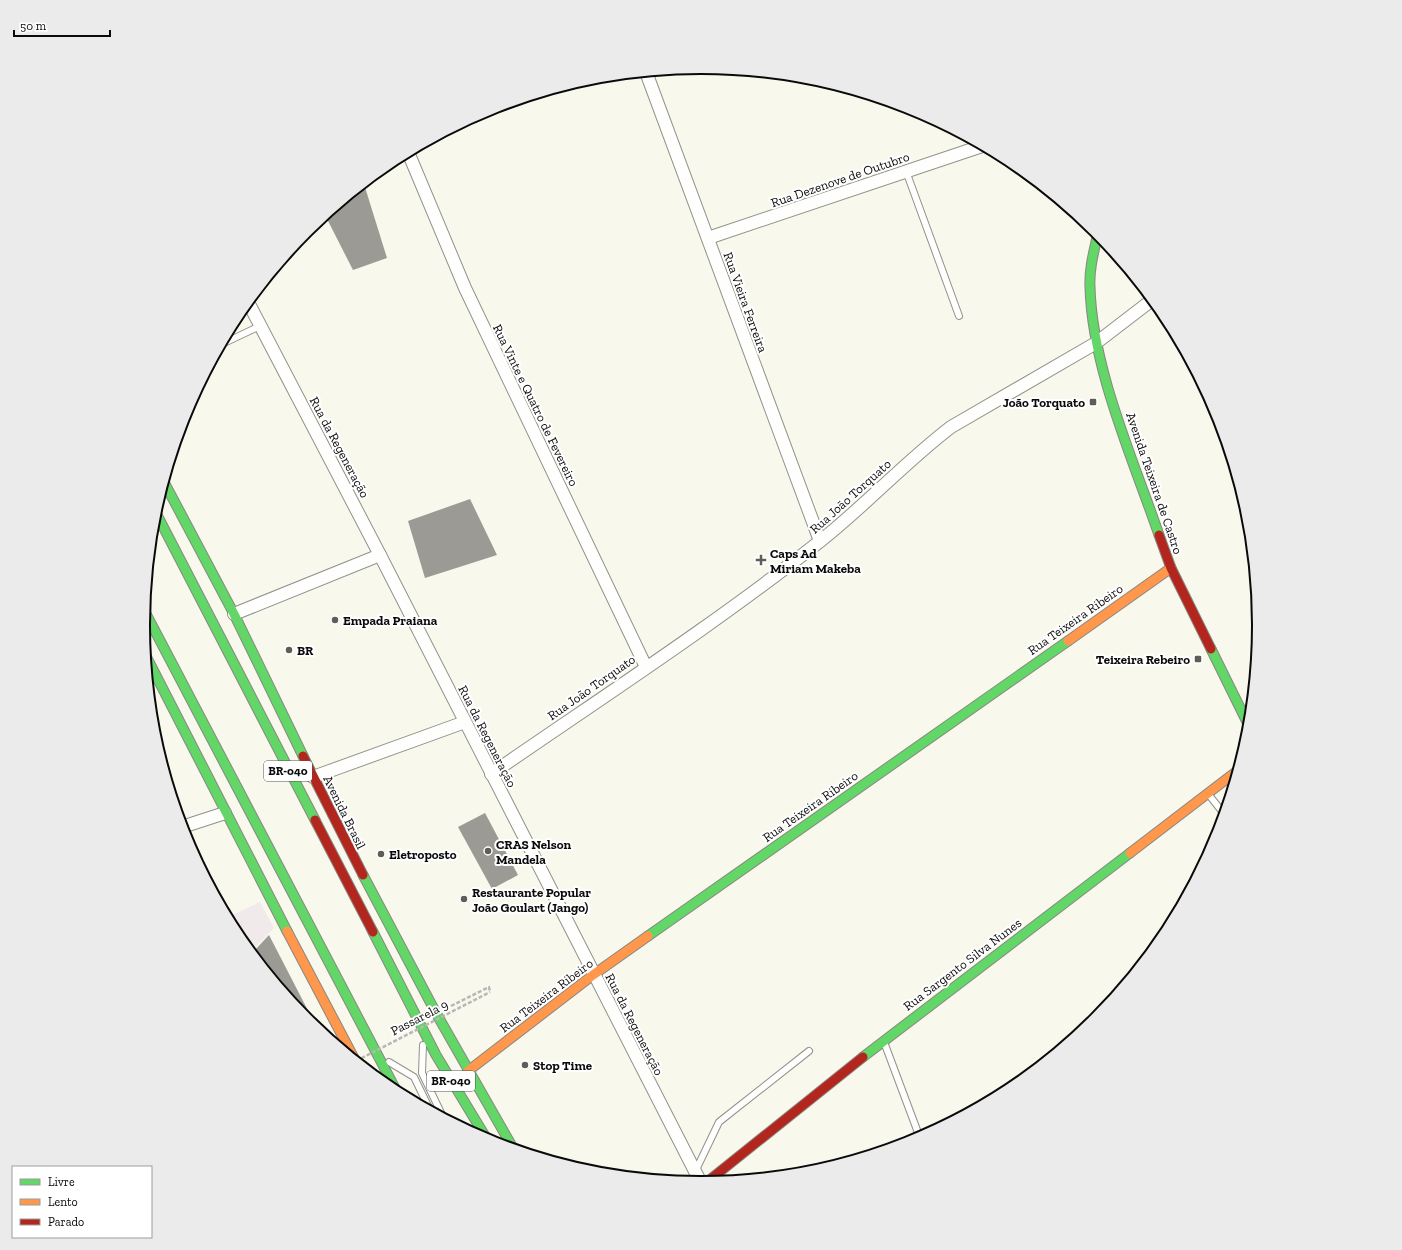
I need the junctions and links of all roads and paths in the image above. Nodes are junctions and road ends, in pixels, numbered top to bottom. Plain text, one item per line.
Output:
1 (648, 77) edge
2 (976, 148) edge
3 (410, 158) edge
4 (906, 171) junction
5 (708, 238) junction
6 (1096, 241) edge
7 (1148, 303) edge
8 (251, 308) edge
9 (959, 316) dead end
10 (260, 326) junction
11 (229, 341) edge
12 (1096, 343) junction
13 (168, 489) edge
14 (162, 514) edge
15 (162, 514) edge
16 (820, 541) junction
17 (380, 555) junction
18 (1171, 568) junction
19 (234, 614) junction
20 (150, 621) edge
21 (228, 631) dead end
22 (646, 666) junction
23 (152, 667) edge
24 (1244, 716) edge
25 (273, 718) dead end
26 (465, 722) junction
27 (491, 774) junction
28 (1231, 776) edge
29 (313, 777) junction
30 (240, 791) junction
31 (1208, 793) junction
32 (1220, 809) edge
33 (225, 812) junction
34 (187, 824) edge
35 (355, 861) junction
36 (271, 901) junction
37 (593, 975) junction
38 (436, 1014) junction
39 (423, 1029) junction
40 (883, 1041) junction
41 (350, 1049) edge
42 (810, 1051) dead end
43 (376, 1054) junction
44 (361, 1058) edge
45 (468, 1071) junction
46 (390, 1079) edge
47 (427, 1103) edge
48 (441, 1110) edge
49 (481, 1130) edge
50 (918, 1131) edge
51 (509, 1141) edge
52 (697, 1176) edge
53 (699, 1176) edge
54 (715, 1176) edge

1 - 5 street, Rua Vieira Ferreira
2 - 4 street, Rua Dezenove de Outubro
3 - 22 street, Rua Vinte e Quatro de Fevereiro
4 - 5 street, Rua Dezenove de Outubro
4 - 9 lane
5 - 16 street, Rua Vieira Ferreira
6 - 12 main road, Avenida Teixeira de Castro
7 - 12 street, Rua João Torquato
8 - 10 street, Rua da Regeneração
10 - 11 lane
10 - 17 street, Rua da Regeneração
12 - 16 street, Rua João Torquato
12 - 18 main road, Avenida Teixeira de Castro
13 - 19 main road, Avenida Brasil
14 - 21 main road
15 - 39 main road, BR-040
16 - 22 street, Rua João Torquato
17 - 19 street
17 - 26 street, Rua da Regeneração
18 - 24 main road, Avenida Teixeira de Castro
18 - 37 main road, Rua Teixeira Ribeiro
19 - 29 main road, Avenida Brasil
20 - 30 main road
22 - 27 street, Rua João Torquato
23 - 33 main road
25 - 35 main road
26 - 27 street, Rua da Regeneração
26 - 29 street
27 - 37 street, Rua da Regeneração
28 - 31 main road, Rua Sargento Silva Nunes
29 - 35 main road, Avenida Brasil
30 - 36 main road
30 - 43 main road
31 - 32 lane
31 - 40 main road, Rua Sargento Silva Nunes
33 - 34 street
33 - 36 main road
35 - 38 main road, Avenida Brasil
36 - 41 main road
37 - 45 main road, Rua Teixeira Ribeiro
37 - 52 street, Rua da Regeneração
38 - 44 path, Passarela 9, bridge
38 - 45 main road, Avenida Brasil
39 - 48 lane
39 - 49 main road, BR-040
40 - 50 lane
40 - 54 main road, Rua Sargento Silva Nunes
42 - 53 lane
43 - 46 main road
43 - 47 lane
45 - 51 main road, Avenida Brasil

